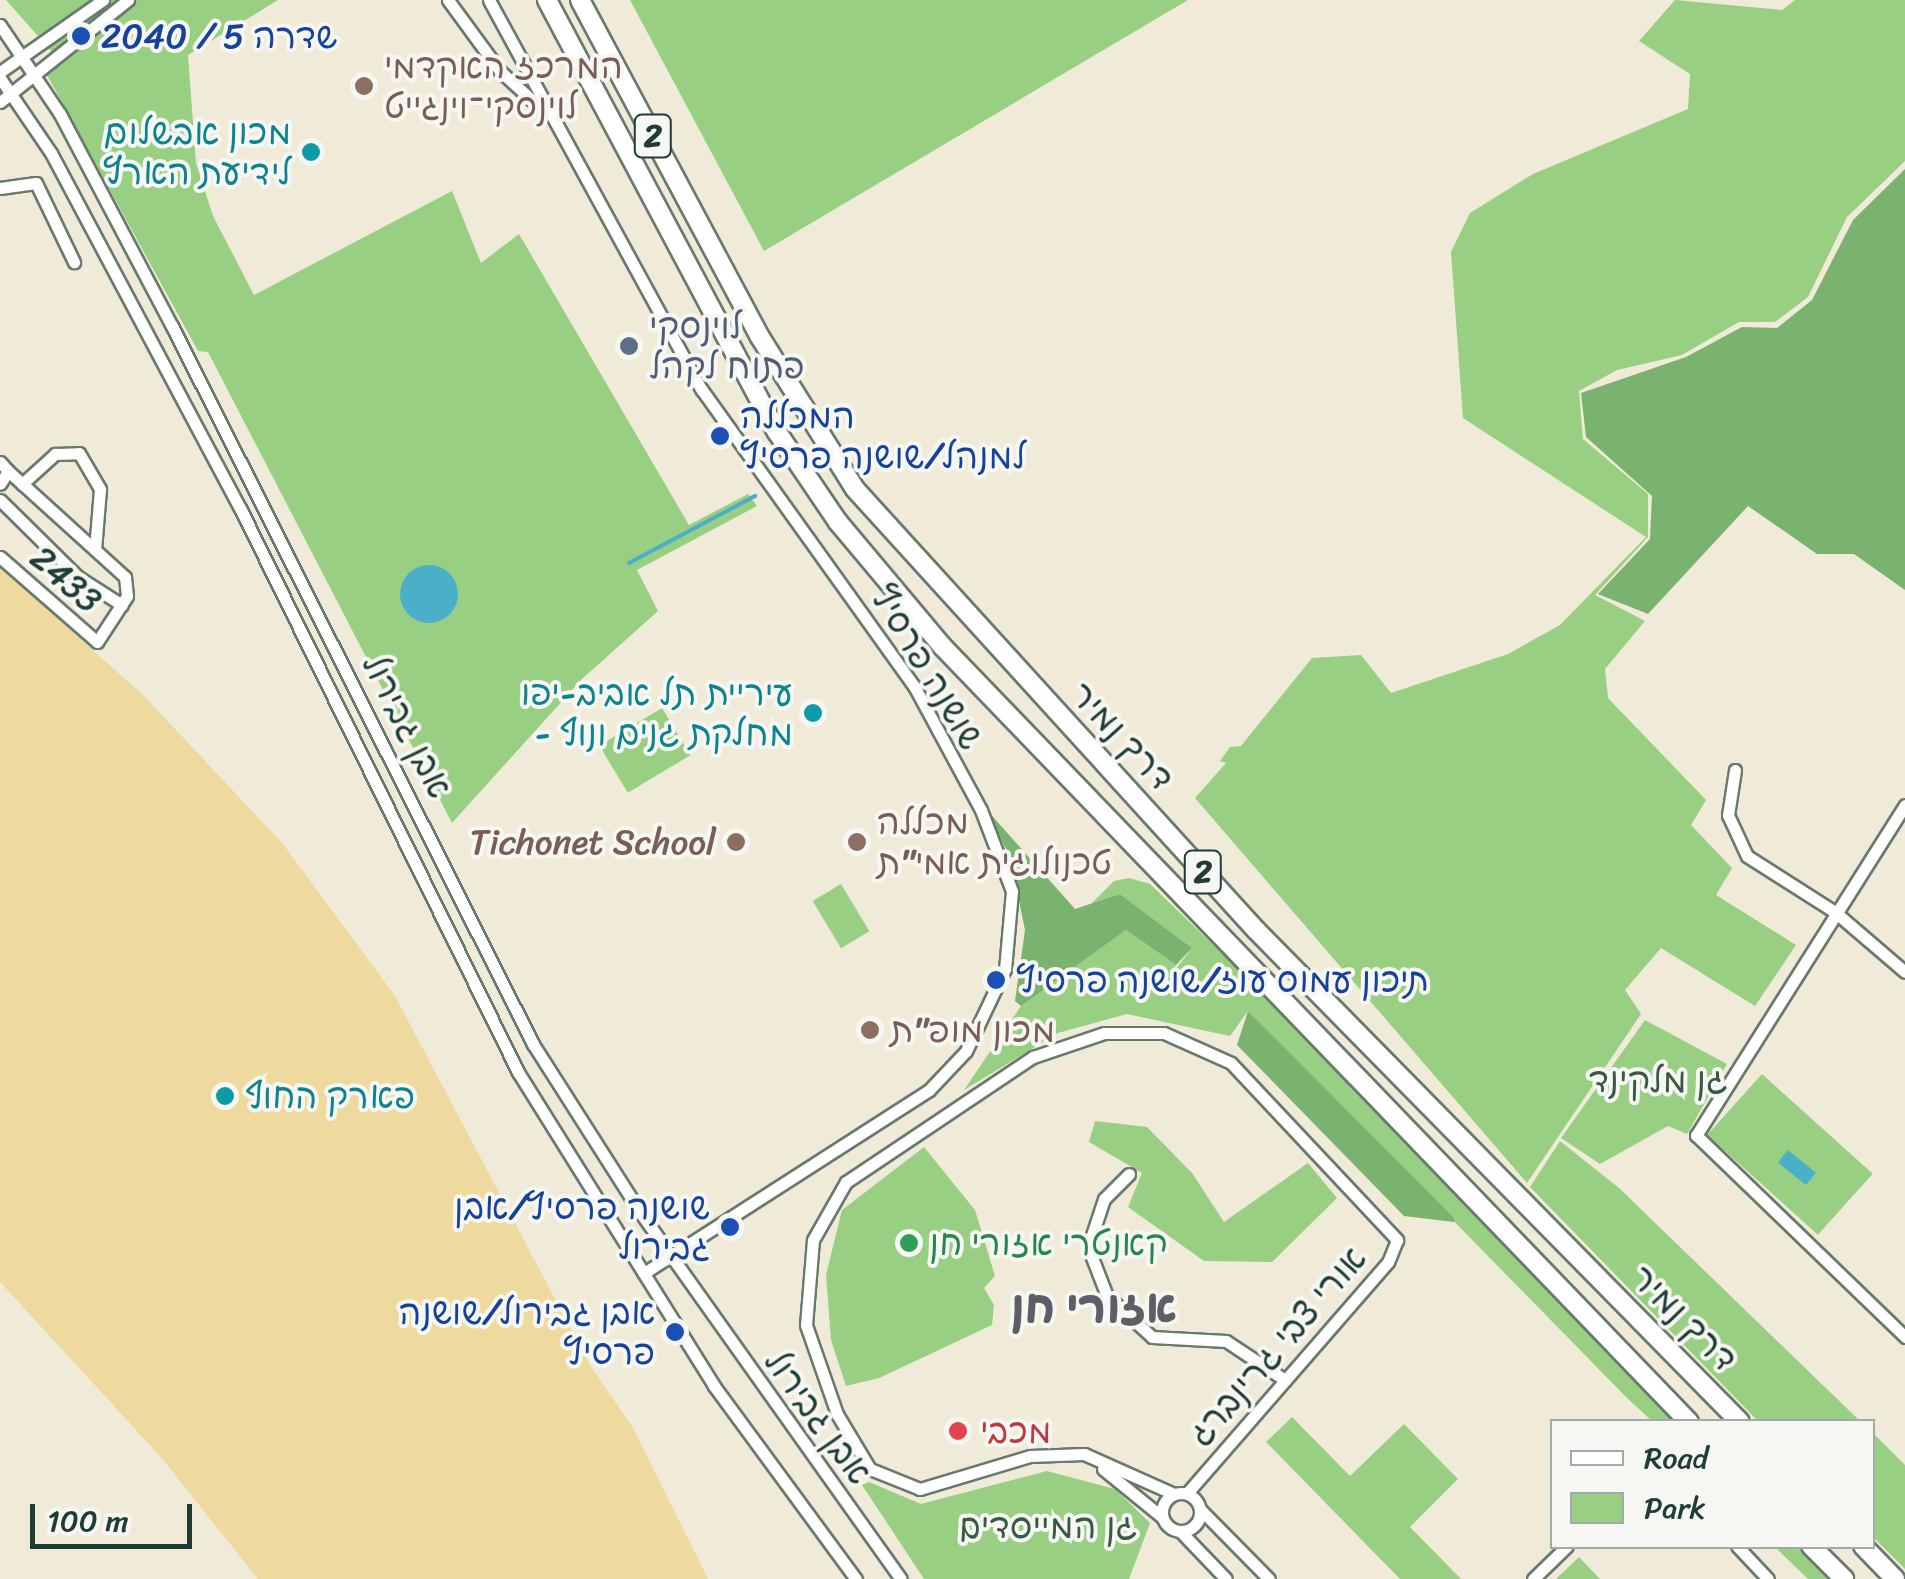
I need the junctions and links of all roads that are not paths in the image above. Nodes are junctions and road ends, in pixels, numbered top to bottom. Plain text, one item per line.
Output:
1 (103, 0) edge
2 (128, 0) edge
3 (448, 0) edge
4 (489, 0) edge
5 (547, 0) edge
6 (580, 0) edge
7 (0, 26) edge
8 (22, 54) junction
9 (36, 74) junction
10 (0, 75) edge
11 (12, 93) junction
12 (0, 102) edge
13 (552, 119) junction
14 (0, 188) edge
15 (74, 262) dead end
16 (4, 467) edge
17 (0, 484) edge
18 (22, 484) junction
19 (0, 500) edge
20 (96, 550) junction
21 (0, 557) edge
22 (122, 605) junction
23 (1735, 770) dead end
24 (1905, 804) edge
25 (1836, 912) junction
26 (1905, 972) edge
27 (1129, 1174) dead end
28 (670, 1255) junction
29 (644, 1273) junction
30 (1905, 1337) edge
31 (1285, 1380) junction
32 (1685, 1419) edge
33 (1737, 1419) edge
34 (1084, 1454) junction
35 (1180, 1494) junction
36 (1200, 1509) junction
37 (1162, 1517) junction
38 (1180, 1531) junction
39 (1564, 1549) edge
40 (1740, 1549) edge
41 (1813, 1549) edge
42 (1866, 1549) edge
43 (856, 1579) edge
44 (902, 1579) edge
45 (1226, 1579) edge
46 (1269, 1579) edge
47 (1533, 1579) edge
48 (1768, 1579) edge
49 (1844, 1579) edge
50 (1895, 1579) edge

1 - 8 street
2 - 9 street
3 - 13 street
4 - 13 street, שושנה פרסיץ
5 - 32 highway, דרך נמיר / 2
6 - 33 highway, דרך נמיר / 2
7 - 8 street, אבן גבירול
8 - 9 street, אבן גבירול
8 - 10 street
9 - 11 street
9 - 28 street, אבן גבירול
10 - 11 street, אבן גבירול
11 - 12 street
11 - 29 street, אבן גבירול
13 - 28 street, שושנה פרסיץ
14 - 15 street
16 - 17 street
16 - 18 street
18 - 20 street
18 - 20 street
19 - 22 street
20 - 22 street
21 - 22 street, 2433
23 - 25 street
24 - 25 street
25 - 26 street
25 - 30 street
27 - 31 street
28 - 29 street, שושנה פרסיץ
28 - 44 street, אבן גבירול
29 - 43 street, אבן גבירול
31 - 34 street, אורי צבי גרינברג
31 - 35 street, אורי צבי גרינברג
34 - 35 street, אורי צבי גרינברג
34 - 37 street
35 - 36 street
35 - 37 street
36 - 38 street
36 - 46 street
37 - 38 street
38 - 45 street
39 - 47 street
40 - 48 street
41 - 49 highway
42 - 50 highway

